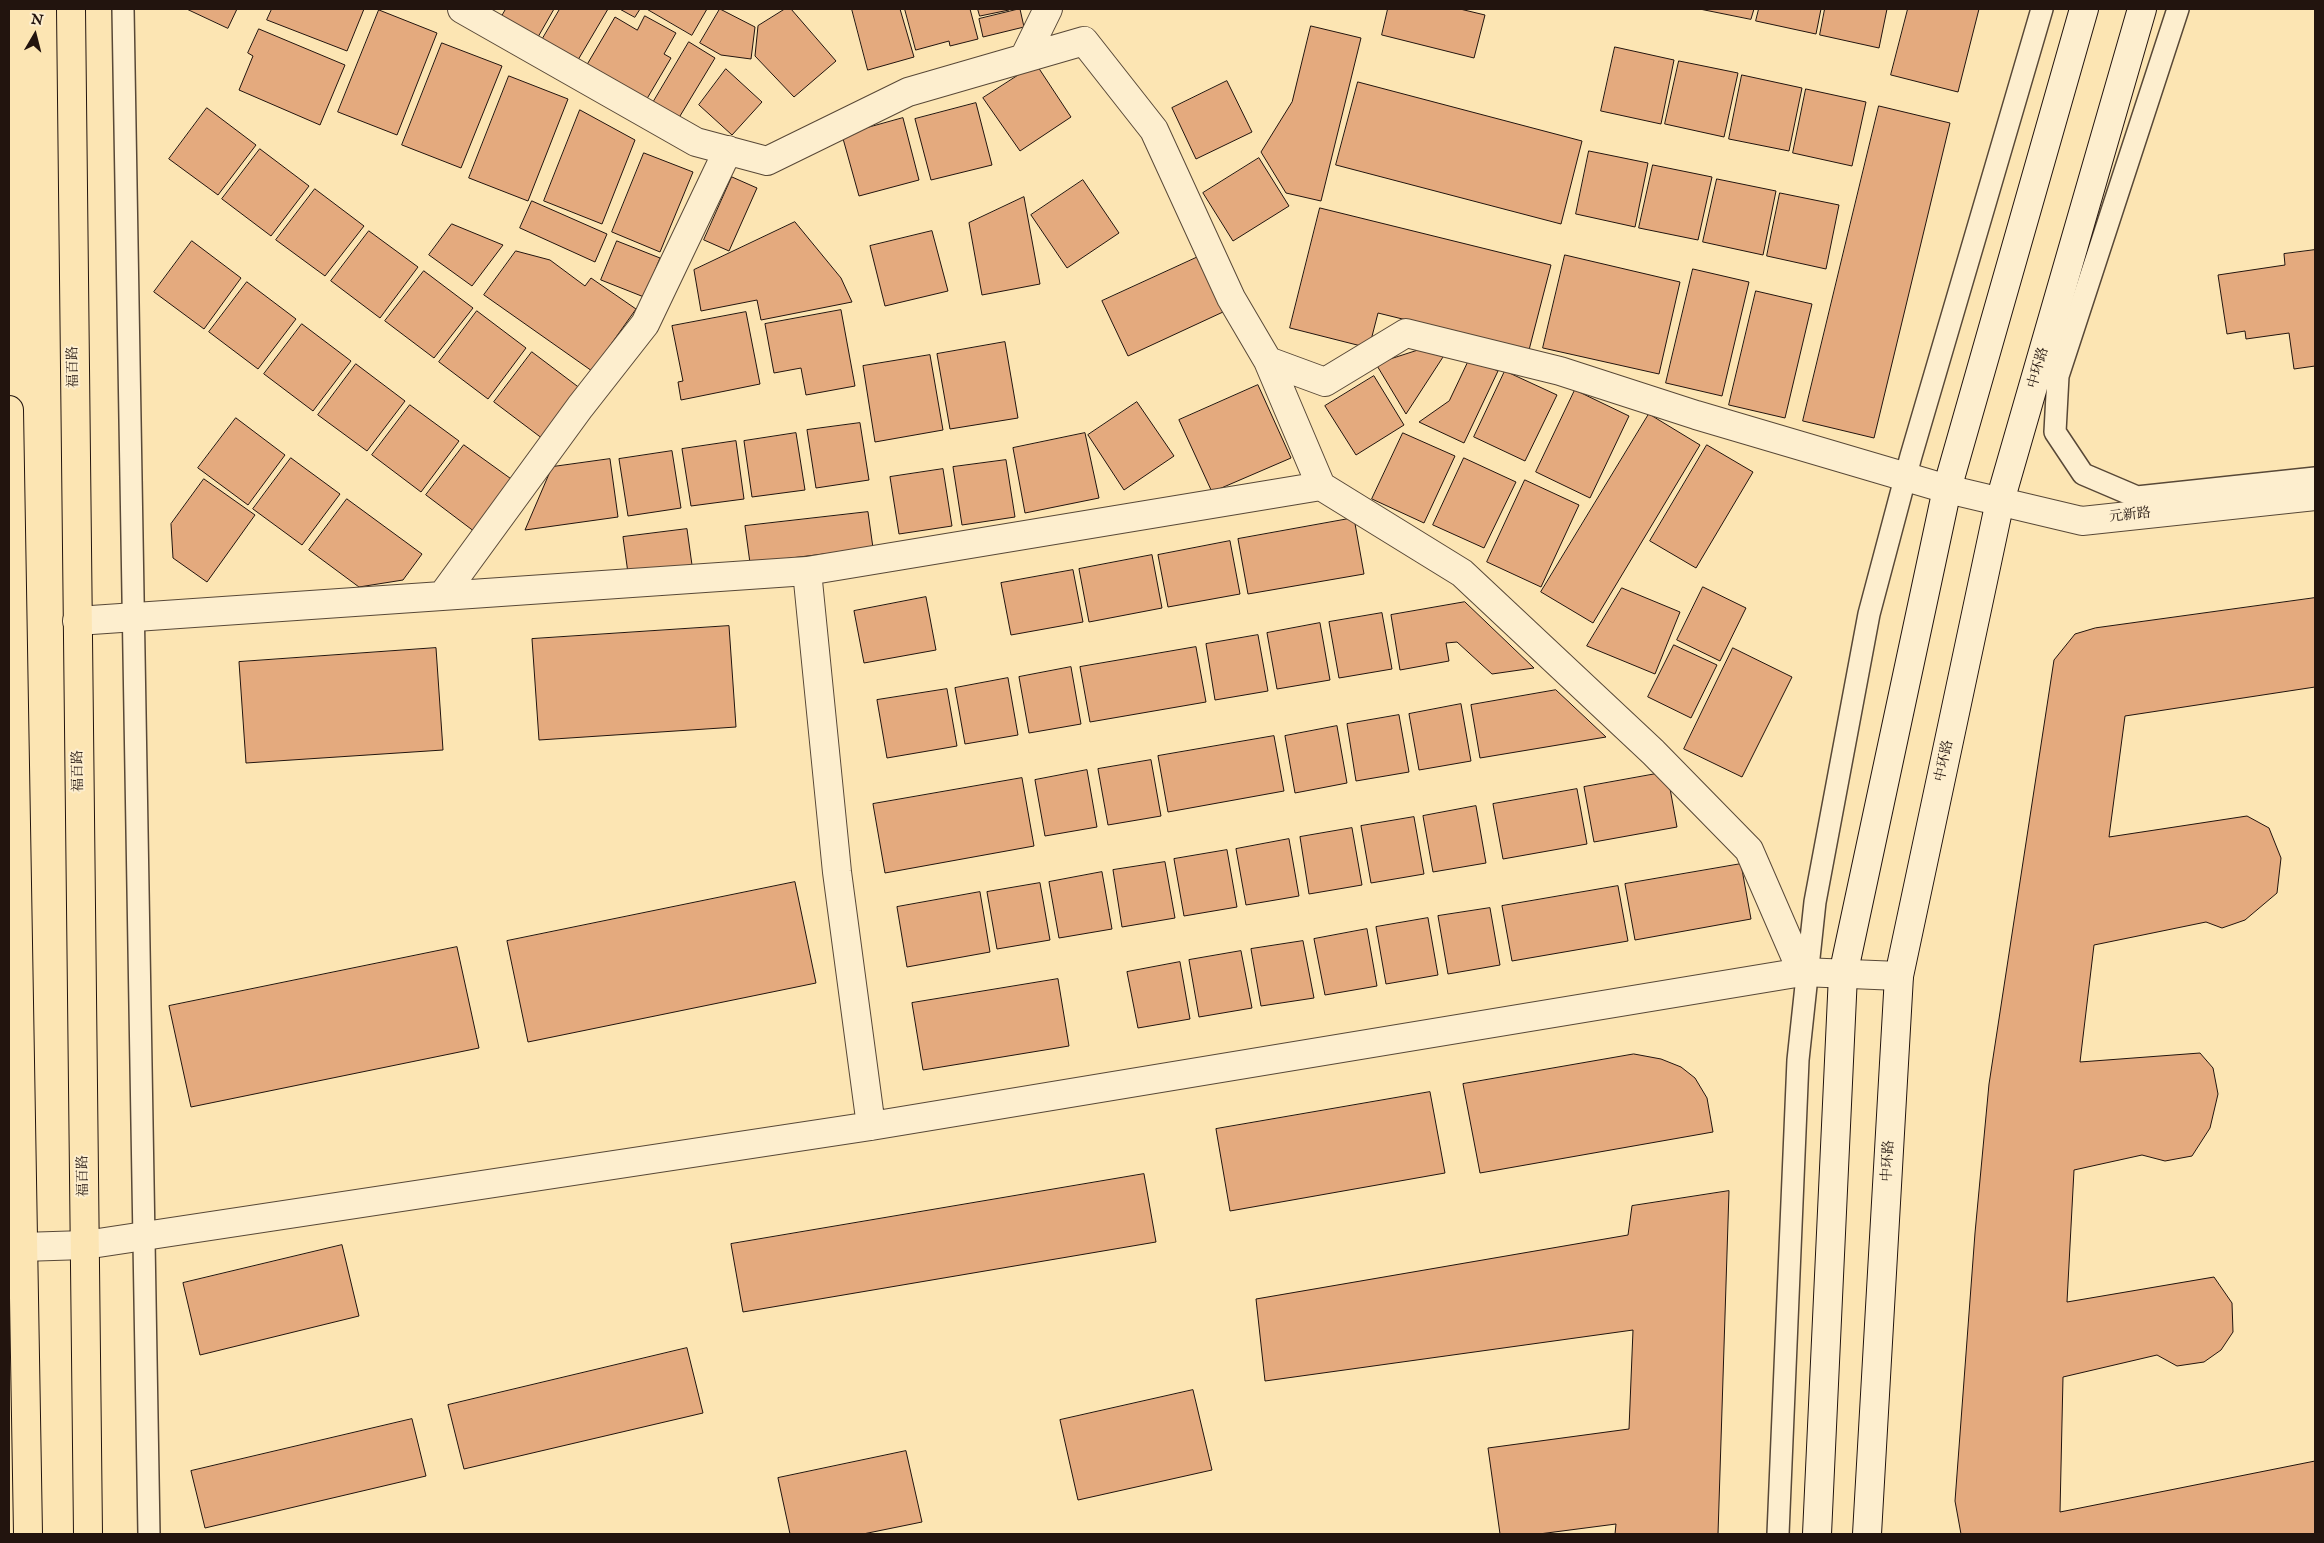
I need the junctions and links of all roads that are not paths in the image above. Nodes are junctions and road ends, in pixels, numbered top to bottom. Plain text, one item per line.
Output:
1 (71, 9) edge
2 (123, 9) edge
3 (462, 9) edge
4 (1048, 9) edge
5 (2042, 9) edge
6 (2084, 9) edge
7 (2142, 9) edge
8 (2178, 9) edge
9 (1024, 58) junction
10 (728, 150) junction
11 (1268, 361) junction
12 (9, 410) edge
13 (1905, 477) junction
14 (2315, 478) edge
15 (1321, 486) junction
16 (1947, 489) junction
17 (2315, 496) edge
18 (2000, 501) junction
19 (807, 570) junction
20 (442, 596) junction
21 (133, 617) junction
22 (77, 621) junction
23 (1805, 972) junction
24 (1843, 975) junction
25 (1899, 976) junction
26 (871, 1126) junction
27 (144, 1236) junction
28 (85, 1245) junction
29 (16, 1246) edge
30 (28, 1534) edge
31 (88, 1534) edge
32 (150, 1534) edge
33 (1778, 1534) edge
34 (1817, 1534) edge
35 (1867, 1534) edge

1 - 22 main road, 福百路
2 - 21 lane
3 - 10 street
4 - 9 street
5 - 13 lane
6 - 16 street
7 - 18 street, 中环路
8 - 14 lane
9 - 10 street
9 - 11 street
10 - 20 street
11 - 13 street, 元新路
11 - 15 street
12 - 29 main road
13 - 16 street, 元新路
13 - 23 lane
15 - 19 street
15 - 23 street
16 - 18 street, 元新路
16 - 24 street
17 - 18 street, 元新路
18 - 25 street, 中环路
19 - 20 street
19 - 26 street
20 - 21 street
21 - 22 street
21 - 27 lane
22 - 28 main road, 福百路
23 - 24 street
23 - 26 street
23 - 33 lane
24 - 25 street
24 - 34 street
25 - 35 street, 中环路
26 - 27 street
27 - 28 street
27 - 32 lane
28 - 29 street
28 - 31 main road, 福百路
29 - 30 main road

